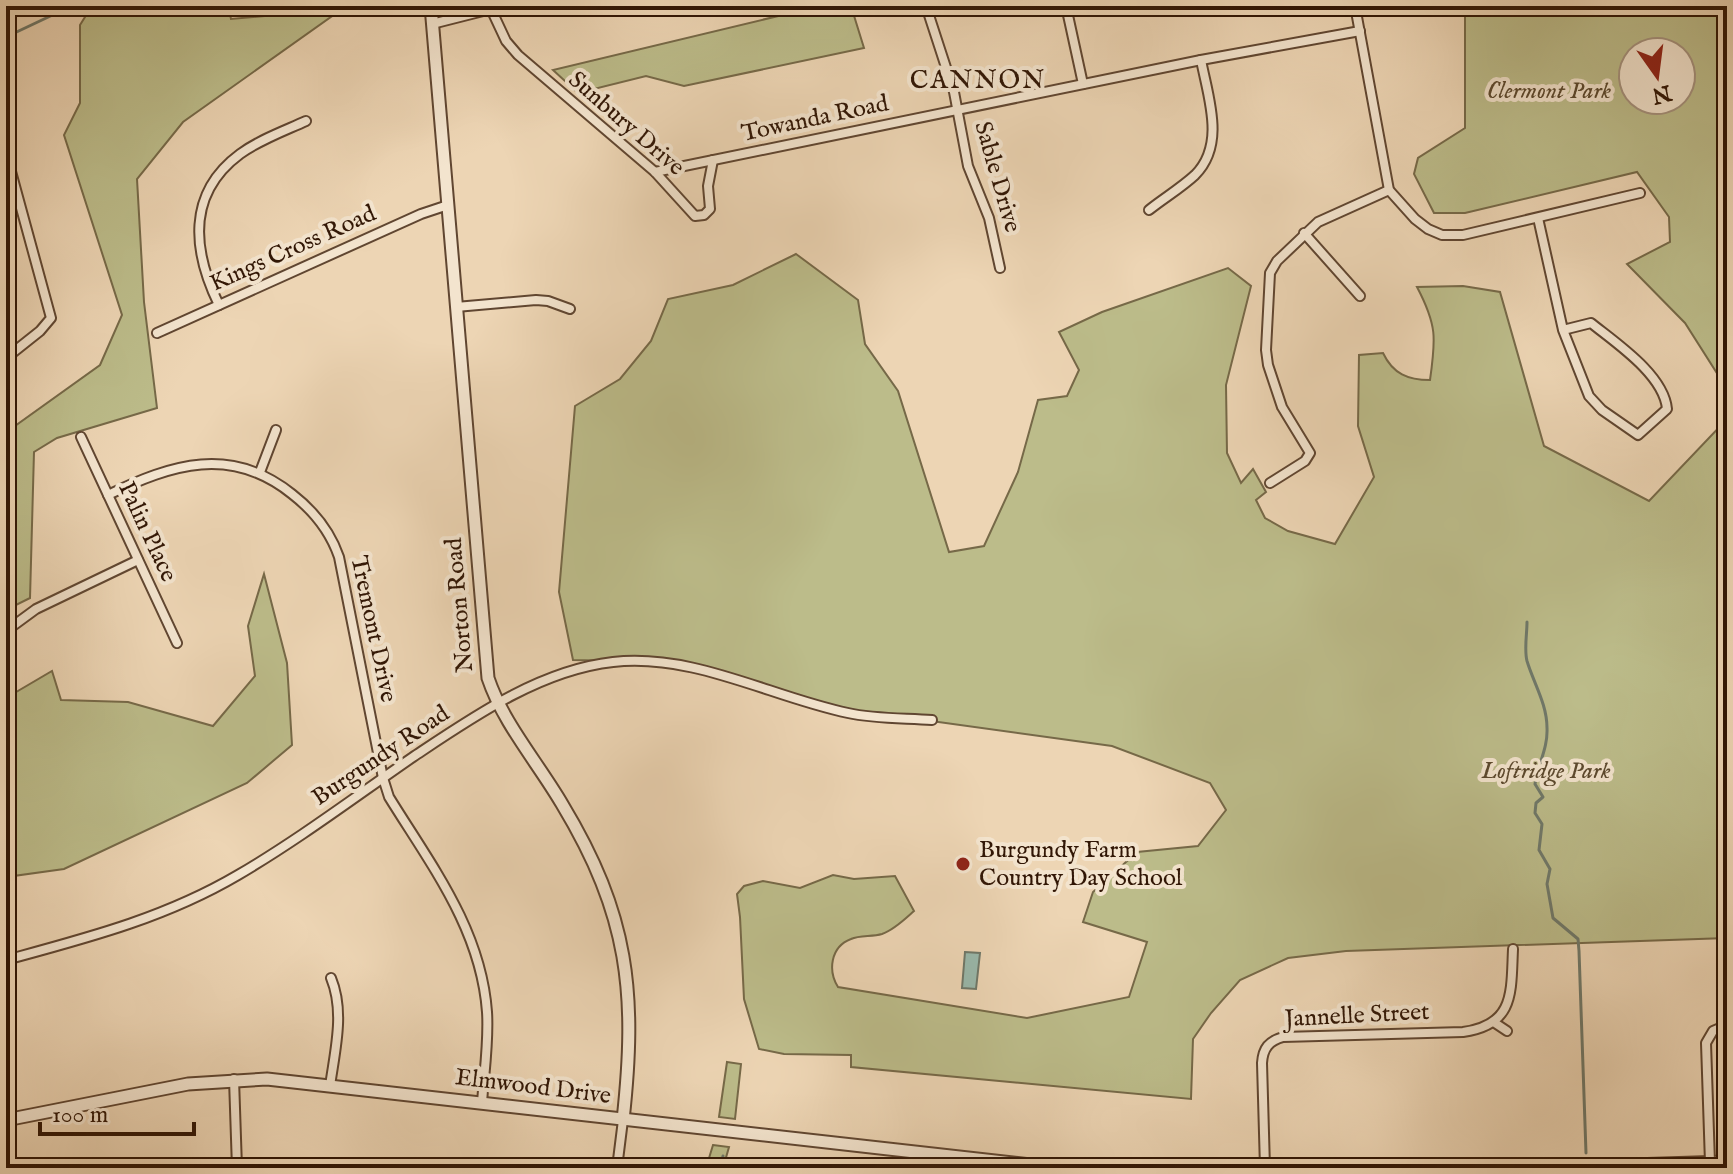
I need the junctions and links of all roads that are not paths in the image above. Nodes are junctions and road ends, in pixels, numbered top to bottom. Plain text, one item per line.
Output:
1 (12, 6) edge
2 (431, 6) edge
3 (503, 6) edge
4 (926, 6) edge
5 (1066, 6) edge
6 (1355, 6) edge
7 (491, 9) junction
8 (6, 10) edge
9 (432, 24) junction
10 (1360, 31) junction
11 (1201, 60) junction
12 (1083, 84) junction
13 (957, 110) junction
14 (306, 121) dead end
15 (6, 153) edge
16 (713, 160) junction
17 (655, 172) junction
18 (10, 181) edge
19 (1389, 190) junction
20 (1640, 193) dead end
21 (448, 205) junction
22 (1149, 210) dead end
23 (1538, 218) junction
24 (1304, 233) junction
25 (1000, 268) dead end
26 (1360, 296) dead end
27 (219, 305) junction
28 (456, 307) junction
29 (570, 309) dead end
30 (1563, 330) junction
31 (157, 333) dead end
32 (6, 358) edge
33 (276, 430) dead end
34 (81, 437) dead end
35 (260, 472) junction
36 (1270, 483) dead end
37 (108, 495) junction
38 (138, 560) junction
39 (6, 631) edge
40 (177, 643) dead end
41 (499, 703) junction
42 (932, 720) dead end
43 (383, 778) junction
44 (1513, 949) dead end
45 (6, 960) edge
46 (331, 978) dead end
47 (1495, 1023) junction
48 (1727, 1025) edge
49 (1507, 1031) dead end
50 (234, 1079) junction
51 (330, 1086) junction
52 (482, 1103) junction
53 (6, 1120) edge
54 (623, 1120) junction
55 (1727, 1162) edge
56 (1710, 1163) junction
57 (1014, 1166) edge
58 (237, 1168) edge
59 (617, 1168) edge
60 (1057, 1168) edge
61 (1265, 1168) edge
62 (1535, 1168) edge

1 - 8 main road
2 - 9 street, Norton Road
3 - 7 street
4 - 13 street, Sable Drive
5 - 12 street
6 - 10 street
7 - 9 street
7 - 17 street, Sunbury Drive
9 - 21 street, Norton Road
10 - 11 street, Towanda Road
10 - 19 street
11 - 12 street, Towanda Road
11 - 22 street
12 - 13 street, Towanda Road
13 - 16 street, Towanda Road
13 - 25 street, Sable Drive
14 - 27 street
15 - 18 street
16 - 17 street, Towanda Road
16 - 17 street, Sunbury Drive
18 - 32 street
19 - 23 street
19 - 24 street
20 - 23 street
21 - 27 street, Kings Cross Road
21 - 28 street, Norton Road
23 - 30 street
24 - 26 street
24 - 36 street
27 - 31 street, Kings Cross Road
28 - 29 street
28 - 41 street, Norton Road
30 - 30 street
33 - 35 street
34 - 37 street, Palin Place
35 - 37 street, Tremont Drive
35 - 43 street, Tremont Drive
37 - 38 street, Palin Place
38 - 39 street
38 - 40 street, Palin Place
41 - 42 street, Burgundy Road
41 - 43 street, Burgundy Road
41 - 54 street, Norton Road
43 - 45 street, Burgundy Road
43 - 52 street, Tremont Drive
44 - 47 street
46 - 51 street
47 - 49 street
47 - 61 street, Jannelle Street
48 - 56 street
50 - 51 street, Elmwood Drive
50 - 53 street, Elmwood Drive
50 - 58 street
51 - 52 street, Elmwood Drive
52 - 54 street, Elmwood Drive
54 - 57 street, Elmwood Drive
54 - 59 street, Norton Road
55 - 56 street
56 - 62 street
57 - 60 street, Elmwood Drive

